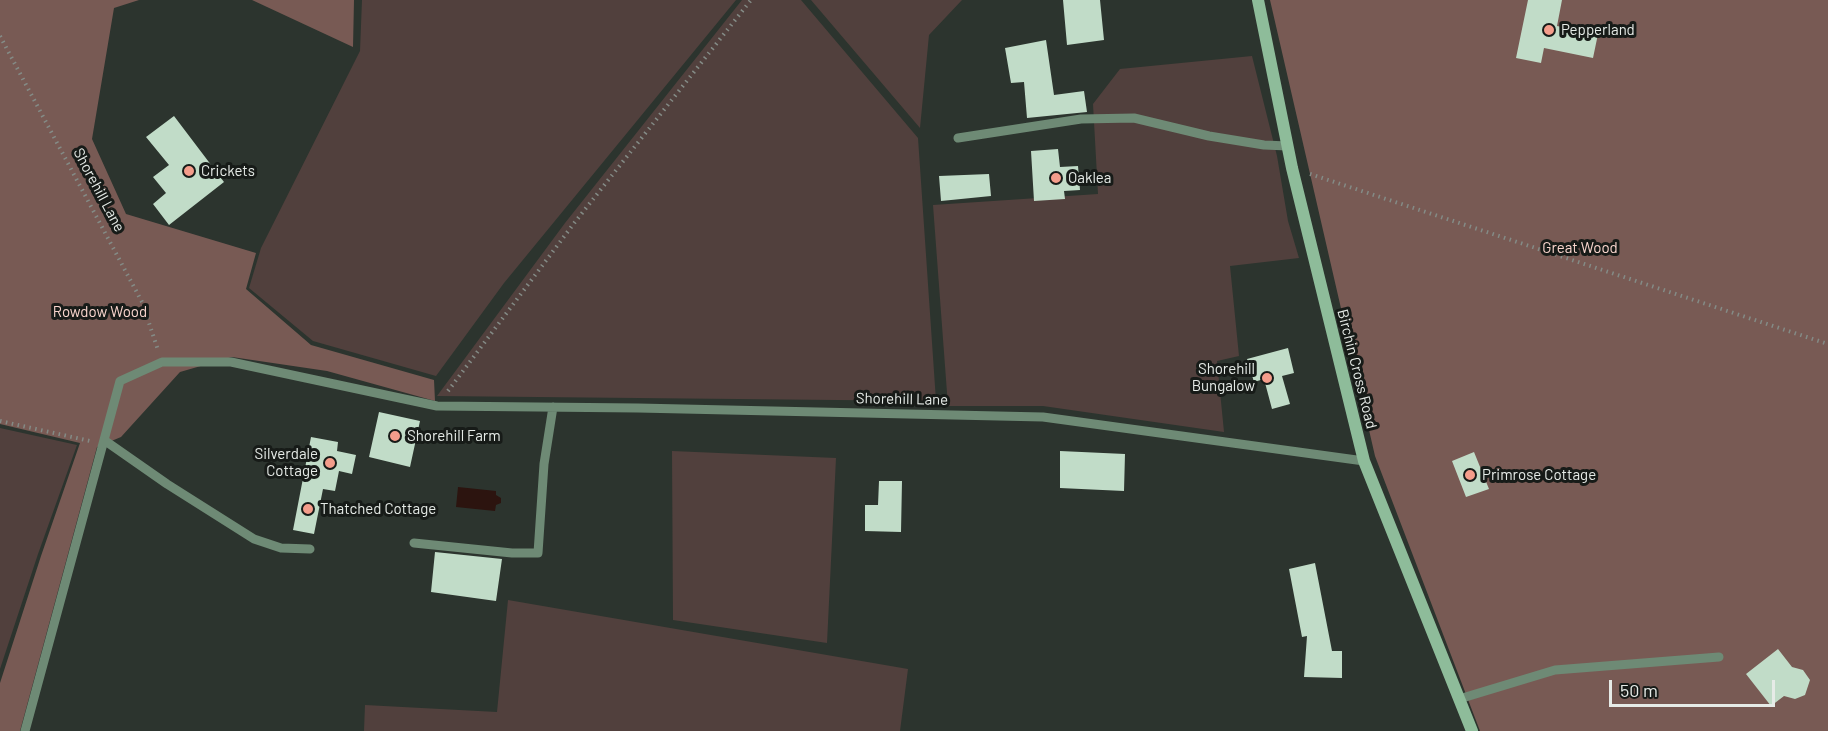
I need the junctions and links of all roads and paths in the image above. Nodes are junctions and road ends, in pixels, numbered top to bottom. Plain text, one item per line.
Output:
1 (751, 0) edge
2 (1257, 0) edge
3 (0, 36) edge
4 (958, 138) dead end
5 (1288, 146) junction
6 (1292, 168) junction
7 (1828, 344) edge
8 (162, 362) junction
9 (437, 406) junction
10 (553, 407) junction
11 (0, 420) edge
12 (103, 442) junction
13 (1364, 461) junction
14 (414, 543) dead end
15 (310, 549) dead end
16 (1719, 657) dead end
17 (1459, 699) junction
18 (25, 731) edge
19 (1472, 731) edge

1 - 9 path
2 - 5 street, Birchin Cross Road
3 - 8 path, Shorehill Lane
4 - 5 lane
5 - 6 street, Birchin Cross Road
6 - 7 path
6 - 13 street, Birchin Cross Road
8 - 9 lane, Shorehill Lane
8 - 12 lane
9 - 10 lane, Shorehill Lane
10 - 13 lane, Shorehill Lane
10 - 14 lane
11 - 12 path
12 - 15 lane
12 - 18 lane
13 - 17 street, Birchin Cross Road
16 - 17 lane
17 - 19 street, Birchin Cross Road

